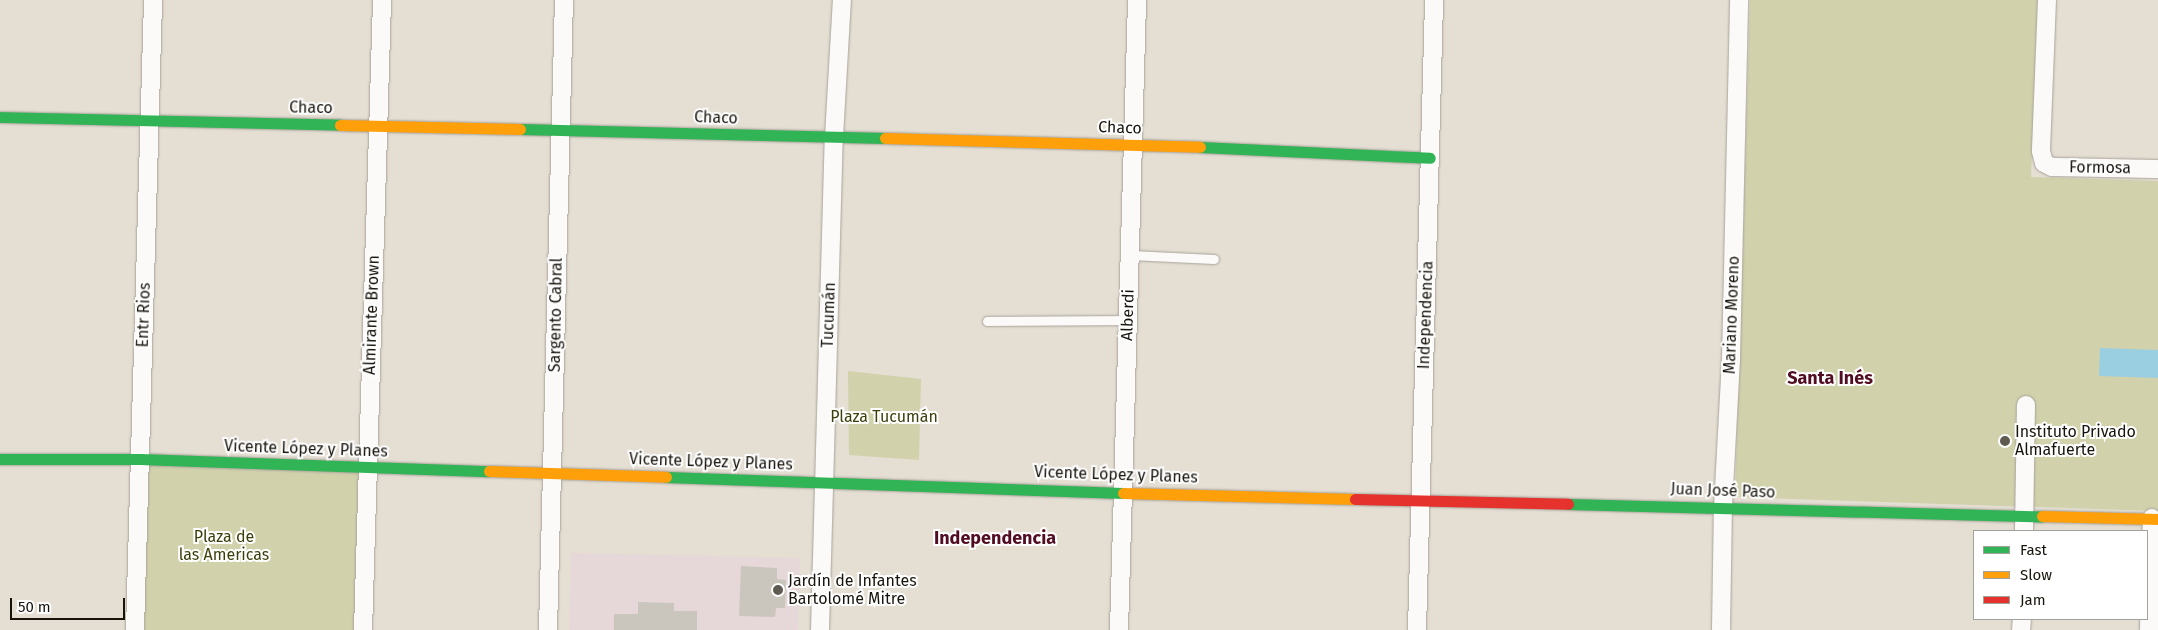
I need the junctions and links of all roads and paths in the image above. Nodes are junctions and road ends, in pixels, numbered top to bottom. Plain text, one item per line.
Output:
1 (153, 0) edge
2 (382, 0) edge
3 (564, 0) edge
4 (842, 0) edge
5 (1137, 0) edge
6 (1434, 0) edge
7 (1739, 0) edge
8 (2047, 0) edge
9 (0, 117) edge
10 (149, 120) junction
11 (377, 126) junction
12 (559, 129) junction
13 (834, 137) junction
14 (1133, 144) junction
15 (1430, 158) junction
16 (2158, 170) edge
17 (1130, 254) junction
18 (1214, 259) dead end
19 (1128, 320) junction
20 (987, 321) dead end
21 (2026, 405) dead end
22 (0, 459) edge
23 (140, 459) junction
24 (368, 468) junction
25 (553, 474) junction
26 (824, 482) junction
27 (1123, 493) junction
28 (1421, 499) junction
29 (1723, 507) junction
30 (2155, 518) edge
31 (2024, 524) edge
32 (135, 630) edge
33 (363, 630) edge
34 (548, 630) edge
35 (820, 630) edge
36 (1119, 630) edge
37 (1418, 630) edge
38 (1721, 630) edge
39 (2149, 630) edge

1 - 10 street, Entr Rios
2 - 11 street, Almirante Brown
3 - 12 street, Sargento Cabral
4 - 13 street, Tucumán
5 - 14 street, Alberdi
6 - 15 street, Independencia
7 - 29 street, Mariano Moreno
8 - 16 street, Formosa
9 - 10 street, Chaco
10 - 11 street, Chaco
10 - 23 street, Entr Rios
11 - 12 street, Chaco
11 - 24 street, Almirante Brown
12 - 13 street, Chaco
12 - 25 street, Sargento Cabral
13 - 14 street, Chaco
13 - 26 street, Tucumán
14 - 15 street, Chaco
14 - 17 street, Alberdi
15 - 28 street, Independencia
17 - 18 lane
17 - 19 street, Alberdi
19 - 20 lane
19 - 27 street, Alberdi
21 - 31 street
22 - 23 street, Vicente López y Planes
23 - 24 street, Vicente López y Planes
23 - 32 street, Entr Rios
24 - 25 street, Vicente López y Planes
24 - 33 street, Almirante Brown
25 - 26 street, Vicente López y Planes
25 - 34 street, Sargento Cabral
26 - 27 street, Vicente López y Planes
26 - 35 street, Tucumán
27 - 28 street, Vicente López y Planes
27 - 36 street, Alberdi
28 - 29 street, Juan José Paso
28 - 37 street, Independencia
29 - 31 street, Juan José Paso
29 - 38 street, Mariano Moreno
30 - 31 street, Juan José Paso
30 - 39 street

